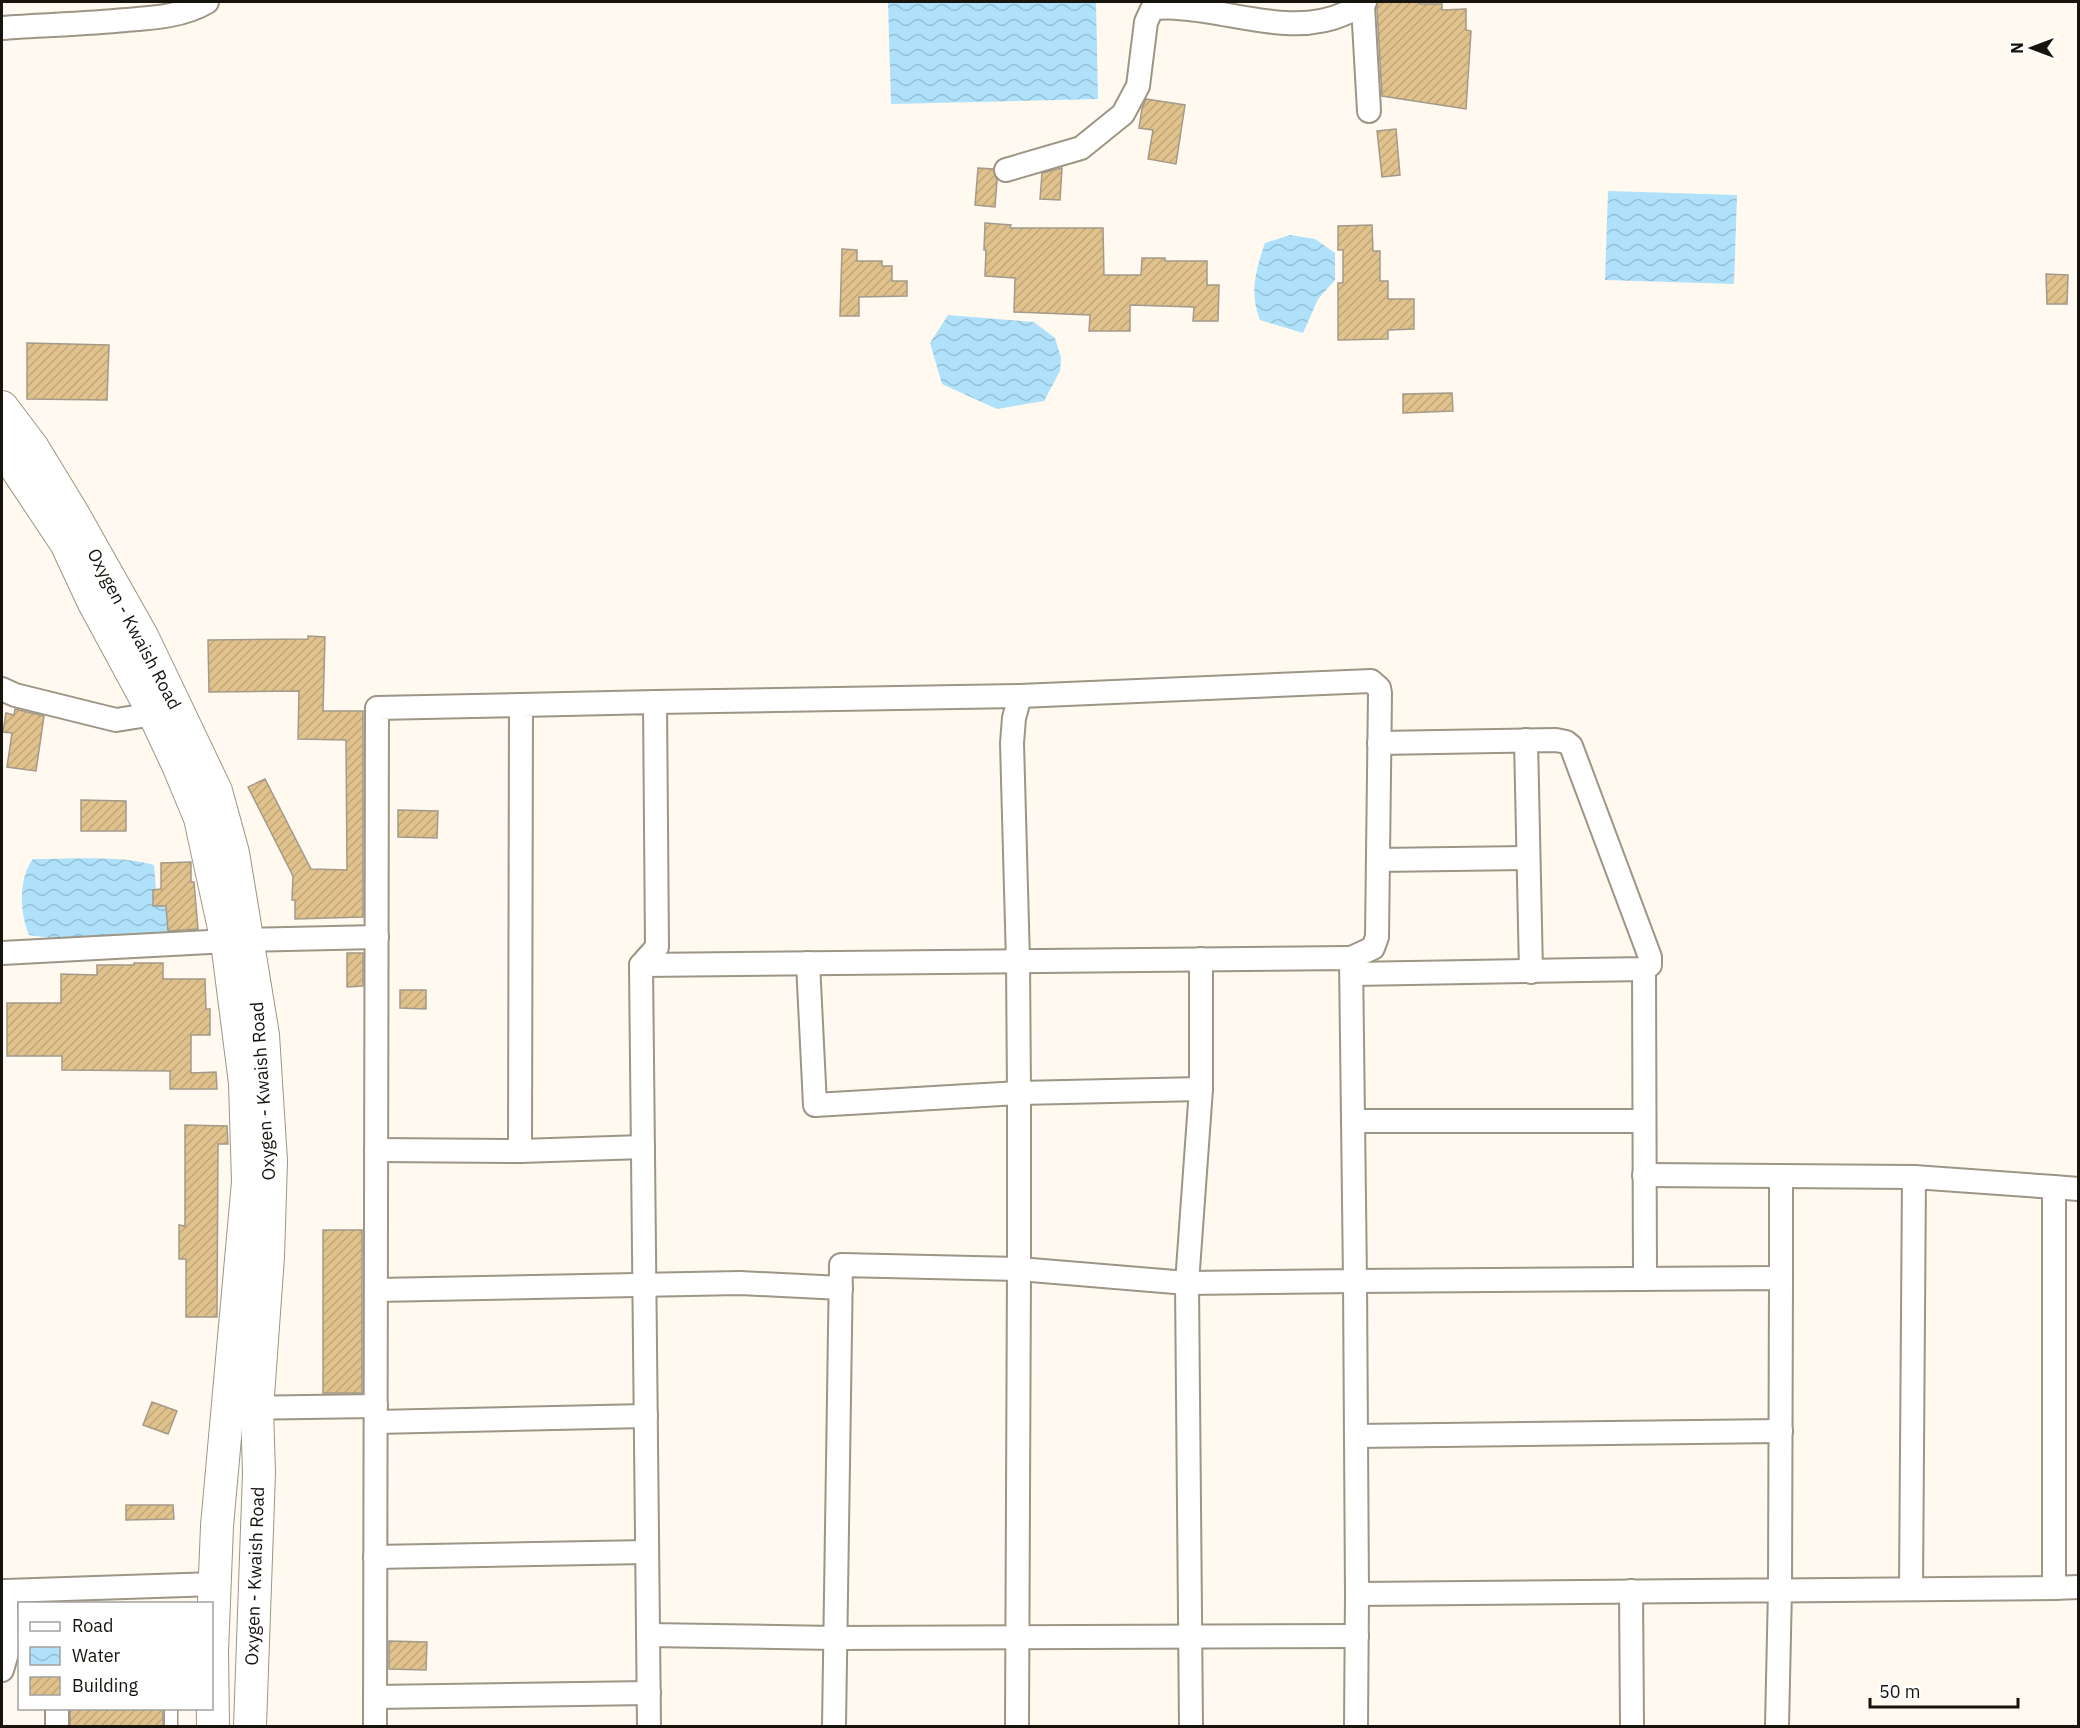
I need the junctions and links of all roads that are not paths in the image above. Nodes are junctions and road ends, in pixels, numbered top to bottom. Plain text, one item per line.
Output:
1 (207, 2) edge
2 (1364, 4) edge
3 (2, 28) edge
4 (1369, 111) dead end
5 (1006, 170) dead end
6 (2, 407) edge
7 (2, 447) edge
8 (2, 689) edge
9 (1020, 696) junction
10 (655, 702) junction
11 (520, 705) junction
12 (154, 714) junction
13 (1526, 740) junction
14 (1379, 742) junction
15 (1528, 858) junction
16 (1378, 860) junction
17 (376, 937) junction
18 (237, 941) junction
19 (2, 953) edge
20 (1201, 959) junction
21 (1018, 961) junction
22 (808, 963) junction
23 (641, 965) junction
24 (1351, 966) junction
25 (1644, 969) junction
26 (1531, 972) junction
27 (1201, 1089) junction
28 (1019, 1093) junction
29 (1353, 1121) junction
30 (1643, 1121) junction
31 (643, 1147) junction
32 (376, 1150) junction
33 (520, 1151) junction
34 (1644, 1175) junction
35 (1781, 1176) junction
36 (1914, 1177) junction
37 (2054, 1187) junction
38 (2079, 1189) edge
39 (1019, 1269) junction
40 (1781, 1278) junction
41 (1645, 1279) junction
42 (1355, 1281) junction
43 (645, 1284) junction
44 (1187, 1284) junction
45 (841, 1288) junction
46 (376, 1290) junction
47 (242, 1408) junction
48 (376, 1414) junction
49 (646, 1416) junction
50 (1781, 1431) junction
51 (1356, 1436) junction
52 (648, 1552) junction
53 (375, 1557) junction
54 (215, 1584) junction
55 (2079, 1587) edge
56 (1911, 1588) junction
57 (2054, 1588) junction
58 (1780, 1589) junction
59 (4, 1591) edge
60 (1631, 1591) junction
61 (1357, 1594) junction
62 (213, 1629) edge
63 (648, 1635) junction
64 (1357, 1636) junction
65 (836, 1638) junction
66 (1017, 1638) junction
67 (1190, 1638) junction
68 (2, 1670) edge
69 (649, 1693) junction
70 (375, 1697) junction
71 (57, 1710) edge
72 (171, 1710) edge
73 (213, 1710) edge
74 (57, 1726) edge
75 (171, 1726) edge
76 (213, 1726) edge
77 (250, 1726) edge
78 (375, 1726) edge
79 (650, 1726) edge
80 (834, 1726) edge
81 (1017, 1726) edge
82 (1191, 1726) edge
83 (1356, 1726) edge
84 (1632, 1726) edge
85 (1777, 1726) edge

1 - 3 street
2 - 4 street
2 - 5 street
6 - 18 main road, Oxygen - Kwaish Road
7 - 12 main road, Oxygen - Kwaish Road
8 - 12 street
9 - 10 street
9 - 14 street
9 - 21 street
10 - 11 street
10 - 23 street
11 - 17 street
11 - 33 street
12 - 18 main road, Oxygen - Kwaish Road
13 - 14 street
13 - 15 street
13 - 25 street
14 - 16 street
15 - 16 street
15 - 26 street
16 - 24 street
17 - 18 street
17 - 32 street
18 - 19 street
18 - 47 main road, Oxygen - Kwaish Road
20 - 21 street
20 - 24 street
20 - 27 street
21 - 22 street
21 - 28 street
22 - 23 street
22 - 28 street
23 - 31 street
24 - 26 street
24 - 29 street
25 - 26 street
25 - 30 street
27 - 28 street
27 - 44 street
28 - 39 street
29 - 30 street
29 - 42 street
30 - 34 street
31 - 33 street
31 - 43 street
32 - 33 street
32 - 46 street
34 - 35 street
34 - 41 street
35 - 36 street
35 - 40 street
36 - 37 street
36 - 56 street
37 - 38 street
37 - 57 street
39 - 44 street
39 - 45 street
39 - 66 street
40 - 41 street
40 - 50 street
41 - 42 street
42 - 44 street
42 - 51 street
43 - 45 street
43 - 46 street
43 - 49 street
44 - 67 street
45 - 65 street
46 - 48 street
47 - 48 street
47 - 54 main road, Oxygen - Kwaish Road
47 - 77 main road, Oxygen - Kwaish Road
48 - 49 street
48 - 53 street
49 - 52 street
50 - 51 street
50 - 58 street
51 - 61 street
52 - 53 street
52 - 63 street
53 - 70 street
54 - 59 street
54 - 62 main road, Oxygen - Kwaish Road
55 - 57 street
56 - 57 street
56 - 58 street
58 - 60 street
58 - 85 street
59 - 68 street
60 - 61 street
60 - 84 street
61 - 64 street
63 - 65 street
63 - 69 street
64 - 67 street
64 - 83 street
65 - 66 street
65 - 80 street
66 - 67 street
66 - 81 street
67 - 82 street
69 - 70 street
69 - 79 street
70 - 78 street
71 - 74 street
72 - 75 lane
73 - 76 main road, Oxygen - Kwaish Road

